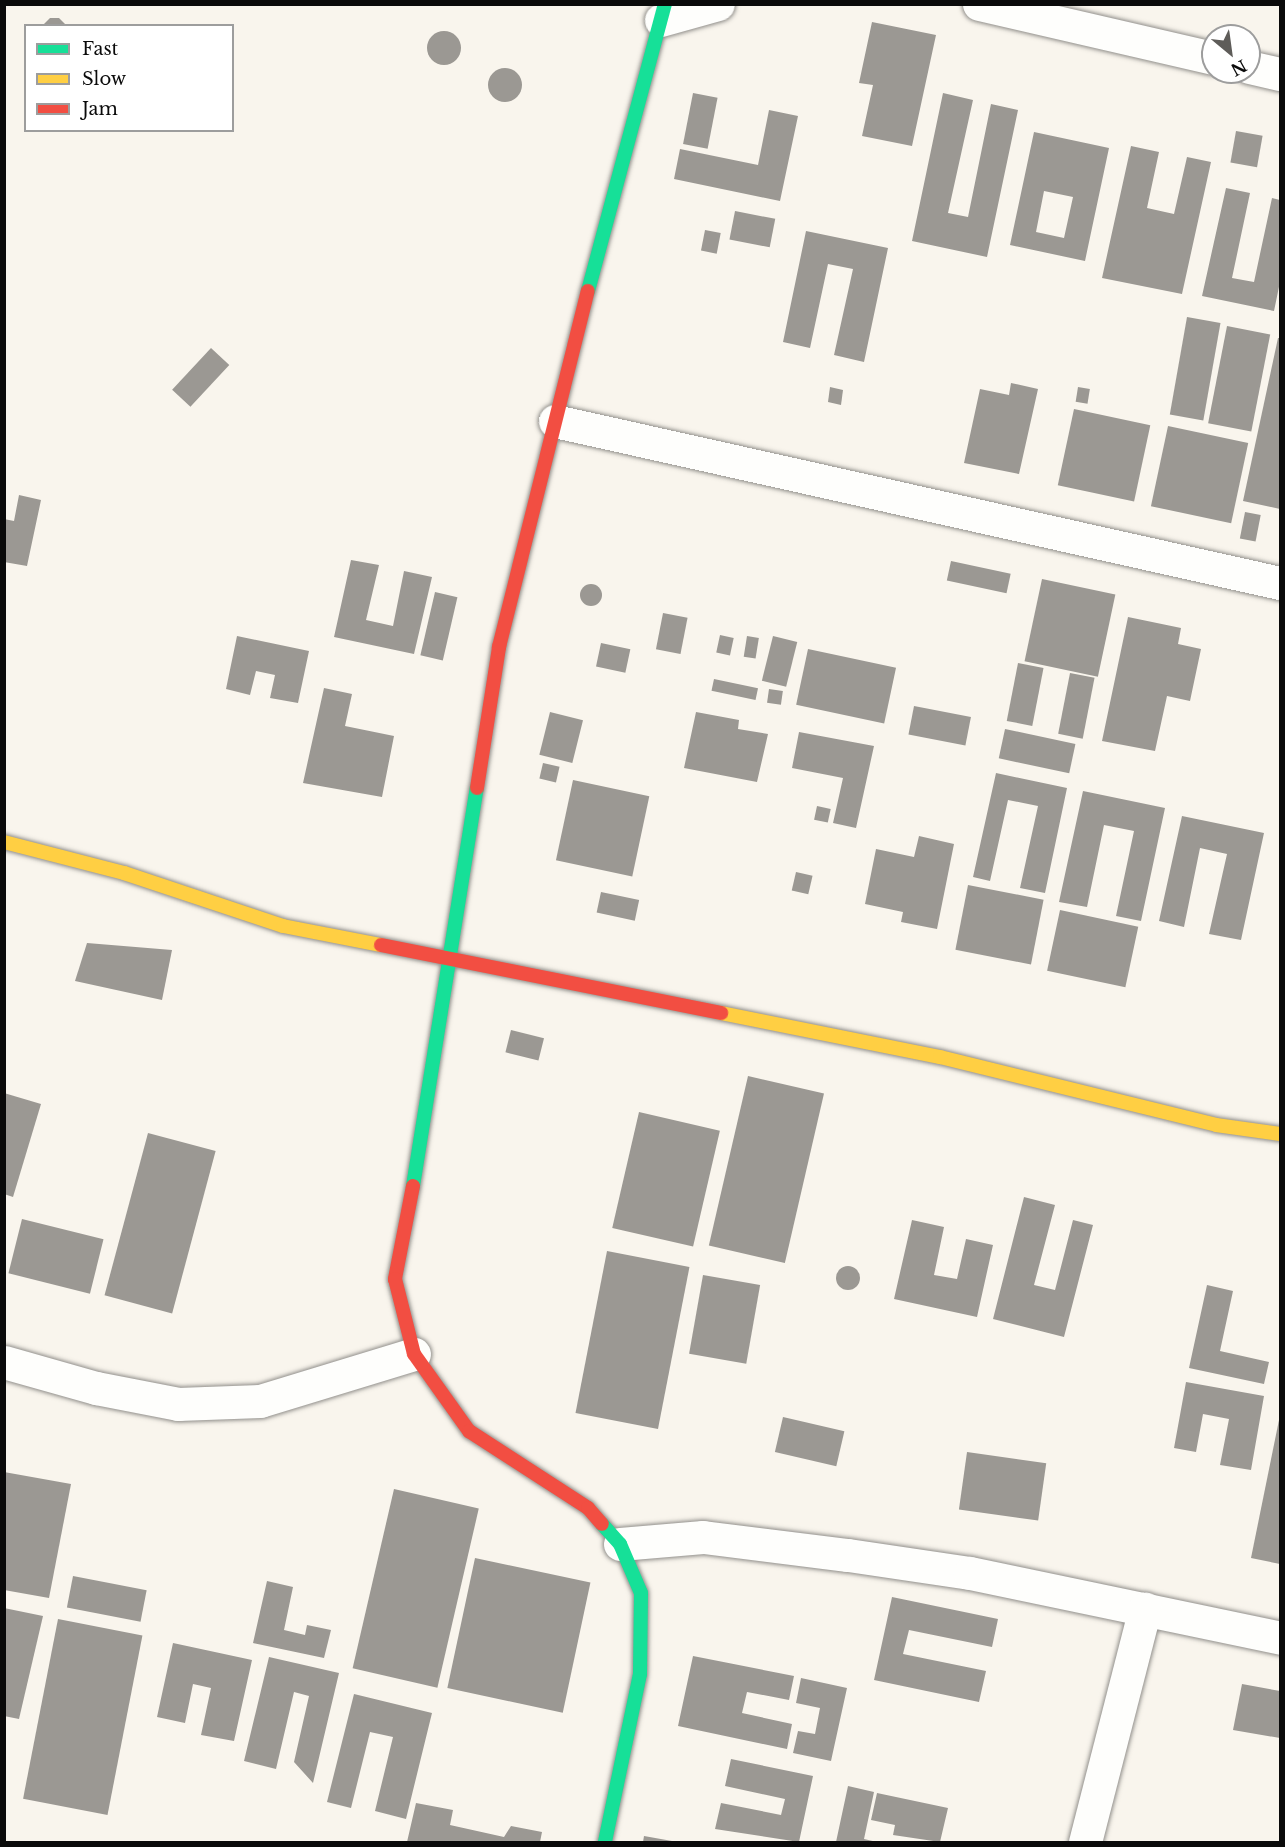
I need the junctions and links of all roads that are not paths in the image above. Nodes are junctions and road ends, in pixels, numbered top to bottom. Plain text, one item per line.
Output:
1 (718, 4) edge
2 (979, 4) edge
3 (663, 12) edge
4 (1201, 55) edge
5 (1261, 70) edge
6 (1281, 74) edge
7 (555, 421) junction
8 (1281, 583) edge
9 (4, 842) edge
10 (448, 961) junction
11 (1281, 1134) edge
12 (414, 1354) junction
13 (4, 1362) edge
14 (620, 1544) junction
15 (1145, 1609) junction
16 (1281, 1638) edge
17 (605, 1842) edge
18 (1085, 1842) edge

1 - 3 street
2 - 4 street
3 - 7 street
5 - 6 street
7 - 8 street
7 - 10 street
9 - 10 street
10 - 11 street
10 - 12 street
12 - 13 street
12 - 14 street
14 - 15 street
14 - 17 street
15 - 16 street
15 - 18 street

